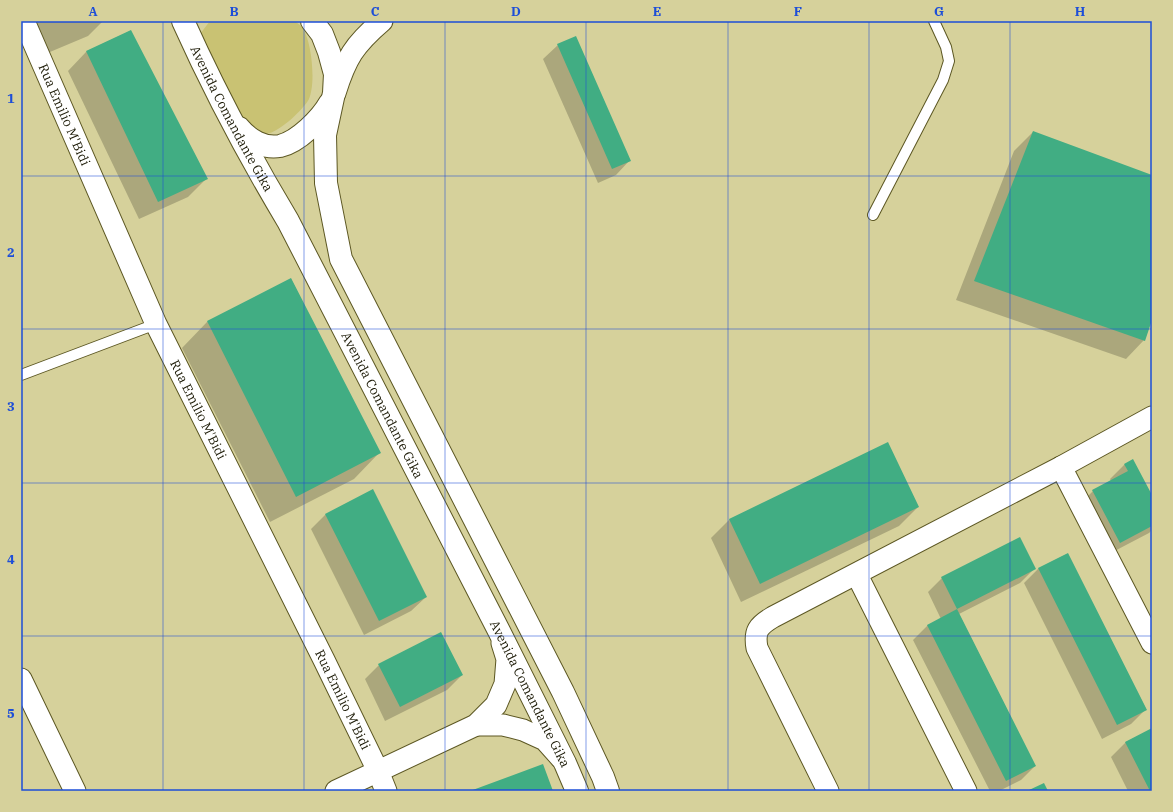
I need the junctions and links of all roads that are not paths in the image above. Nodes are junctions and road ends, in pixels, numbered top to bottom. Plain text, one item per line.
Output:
1 (24, 21) edge
2 (183, 21) edge
3 (202, 21) edge
4 (312, 21) edge
5 (382, 21) edge
6 (934, 21) edge
7 (199, 56) junction
8 (334, 93) junction
9 (231, 120) junction
10 (873, 214) dead end
11 (156, 324) junction
12 (21, 375) edge
13 (1152, 417) edge
14 (1062, 467) junction
15 (857, 575) junction
16 (499, 631) junction
17 (1152, 643) edge
18 (21, 679) edge
19 (476, 725) junction
20 (565, 763) junction
21 (378, 771) junction
22 (75, 791) edge
23 (336, 791) edge
24 (386, 791) edge
25 (577, 791) edge
26 (608, 791) edge
27 (828, 791) edge
28 (966, 791) edge

1 - 11 street, Rua Emilio M'Bidi
2 - 7 street, Avenida Comandante Gika
3 - 7 street
4 - 8 street
5 - 8 street
6 - 10 lane
7 - 9 street, Avenida Comandante Gika
8 - 9 street
8 - 26 street
9 - 16 street, Avenida Comandante Gika
11 - 12 lane
11 - 21 street, Rua Emilio M'Bidi
13 - 14 street
14 - 15 street
14 - 17 street
15 - 27 street
15 - 28 street
16 - 19 street
16 - 20 street, Avenida Comandante Gika
18 - 22 street
19 - 20 street
19 - 21 street
20 - 25 street, Avenida Comandante Gika
21 - 23 street
21 - 24 street, Rua Emilio M'Bidi

